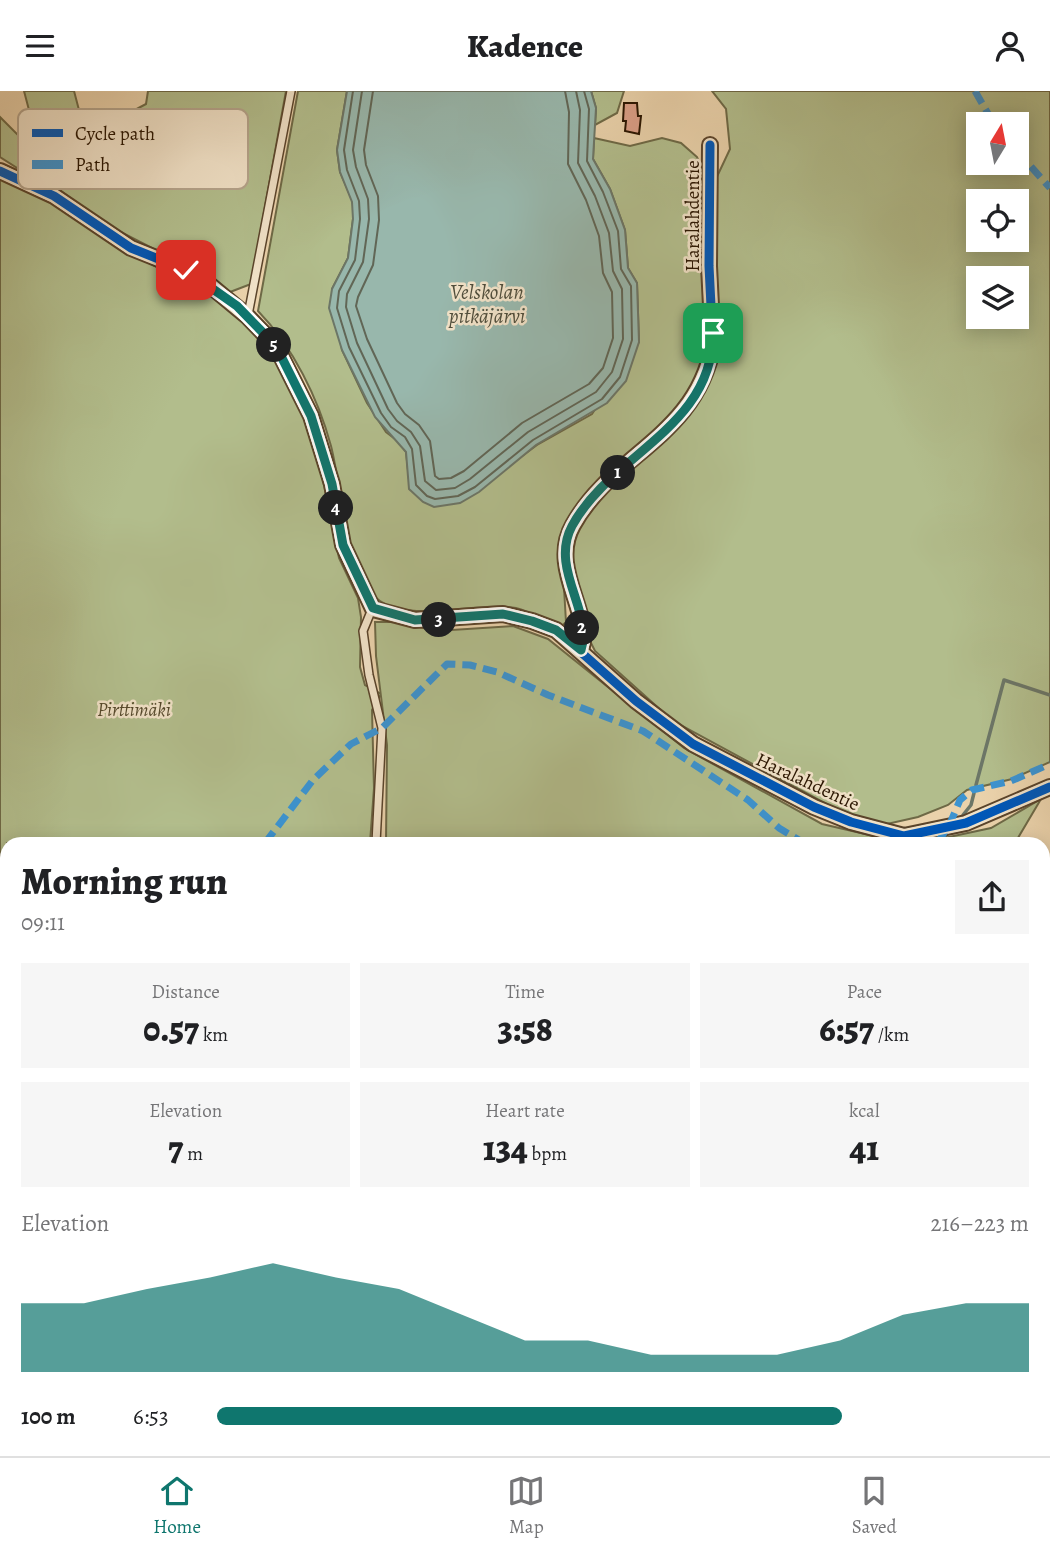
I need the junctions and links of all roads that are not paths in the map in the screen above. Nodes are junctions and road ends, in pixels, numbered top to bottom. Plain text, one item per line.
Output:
1 (291, 91) edge
2 (710, 145) dead end
3 (1, 169) edge
4 (18, 178) edge
5 (40, 189) edge
6 (247, 316) junction
7 (373, 608) junction
8 (581, 650) junction
9 (1050, 787) edge
10 (376, 837) edge

1 - 6 lane
2 - 8 street, Haralahdentie
3 - 4 street
5 - 6 street
6 - 7 street
7 - 8 street, Haralahdentie
7 - 10 lane
8 - 9 street, Haralahdentie

